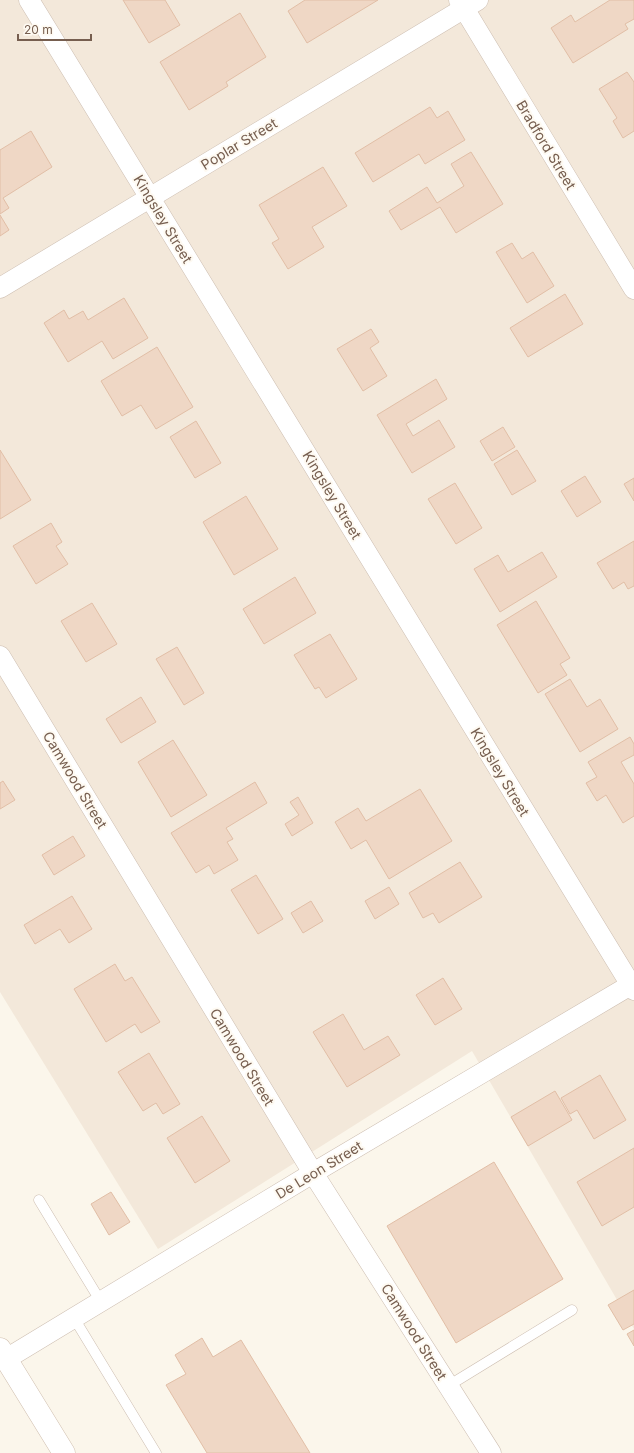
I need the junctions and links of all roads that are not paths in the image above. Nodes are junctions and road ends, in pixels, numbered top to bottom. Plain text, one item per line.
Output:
1 (29, 0) edge
2 (467, 3) edge
3 (150, 198) junction
4 (0, 288) edge
5 (634, 289) edge
6 (0, 656) edge
7 (633, 986) edge
8 (316, 1179) junction
9 (39, 1200) dead end
10 (101, 1302) junction
11 (572, 1310) dead end
12 (74, 1318) junction
13 (3, 1354) edge
14 (448, 1386) junction
15 (64, 1453) edge
16 (156, 1453) edge
17 (491, 1453) edge

1 - 3 street, Kingsley Street
2 - 3 street, Poplar Street
2 - 5 street, Bradford Street
3 - 4 street, Poplar Street
3 - 7 street, Kingsley Street
6 - 8 street, Camwood Street
7 - 8 street, De Leon Street
8 - 10 street, De Leon Street
8 - 14 street, Camwood Street
9 - 10 lane
10 - 12 street, De Leon Street
11 - 14 lane
12 - 13 street, De Leon Street
12 - 16 lane
13 - 15 main road
14 - 17 street, Camwood Street

